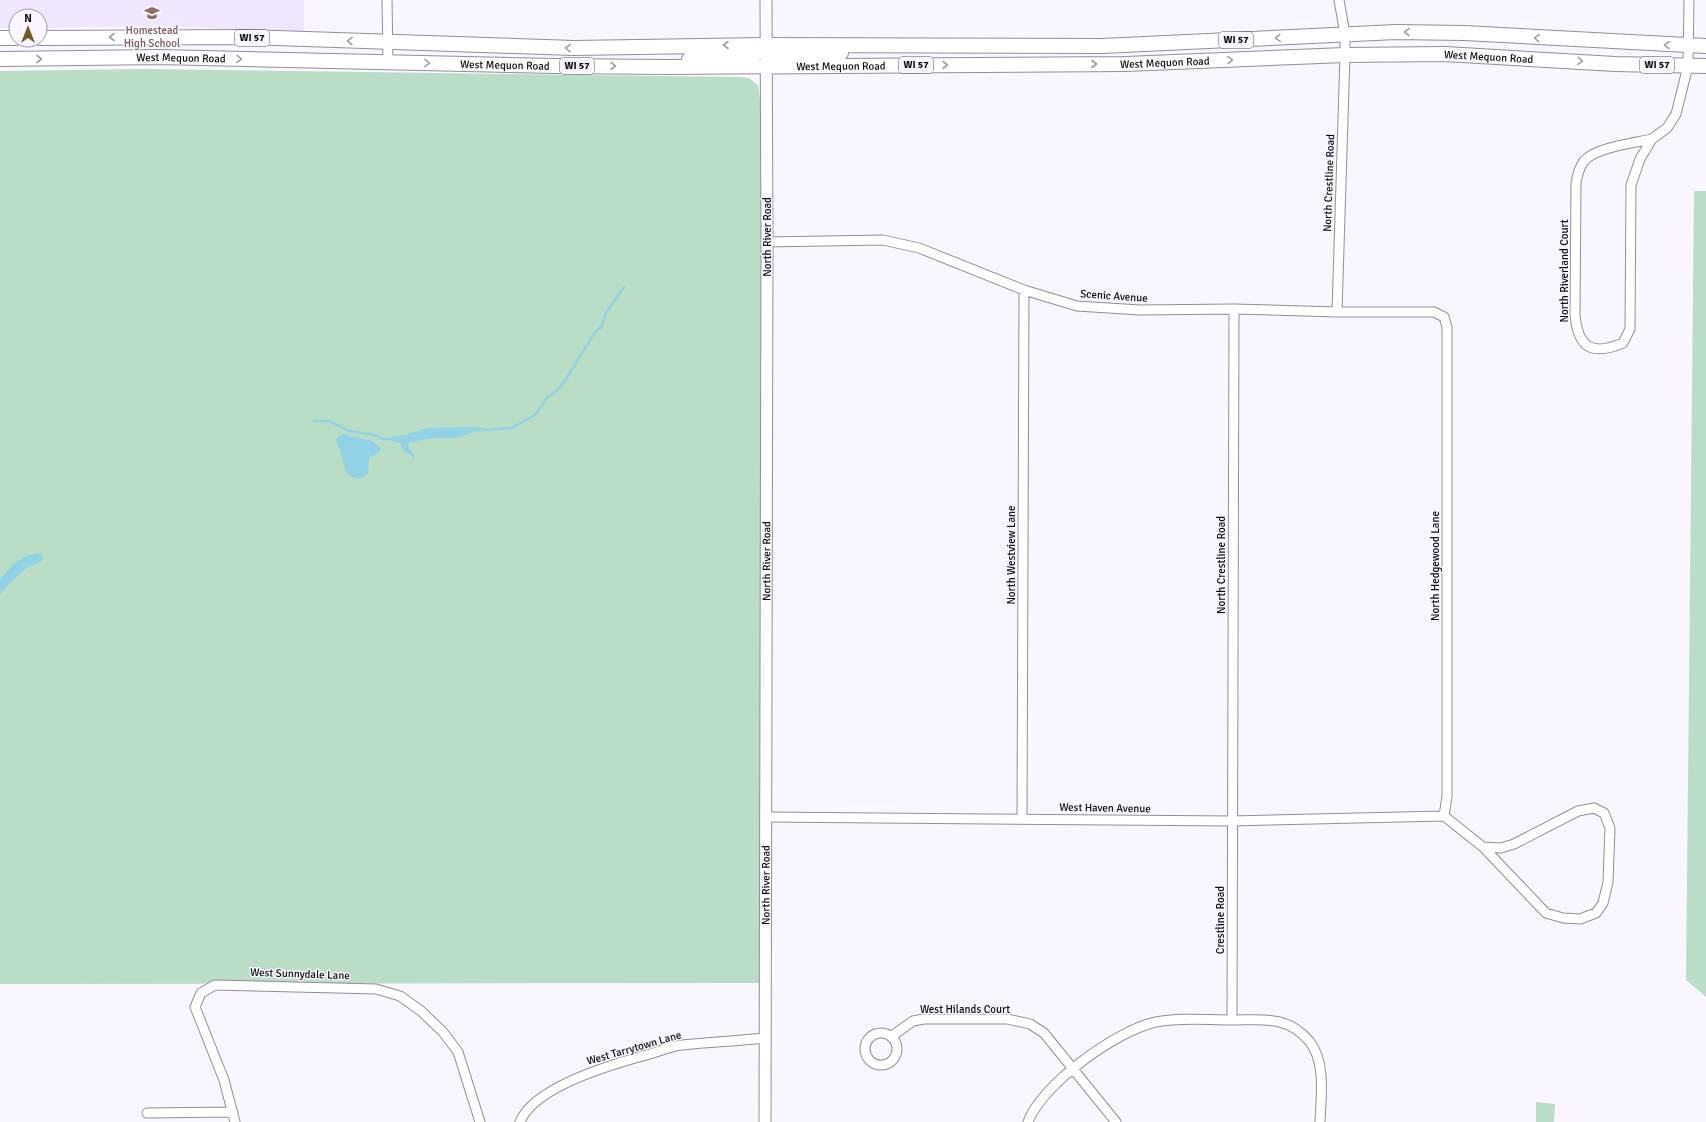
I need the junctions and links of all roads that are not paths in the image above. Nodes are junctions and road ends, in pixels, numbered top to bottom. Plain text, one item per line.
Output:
1 (387, 0) edge
2 (766, 0) edge
3 (1338, 0) edge
4 (1689, 0) edge
5 (1345, 34) junction
6 (48, 38) edge
7 (389, 42) junction
8 (765, 45) junction
9 (873, 45) junction
10 (1688, 46) junction
11 (1706, 46) edge
12 (1345, 55) junction
13 (0, 59) edge
14 (388, 62) junction
15 (766, 65) junction
16 (1688, 66) junction
17 (1706, 66) edge
18 (667, 67) junction
19 (1652, 139) junction
20 (767, 242) junction
21 (1024, 290) junction
22 (1234, 309) junction
23 (1337, 312) junction
24 (1444, 317) joint
25 (1444, 816) junction
26 (766, 817) junction
27 (1022, 819) junction
28 (1232, 821) junction
29 (1483, 847) junction
30 (1232, 1020) junction
31 (892, 1036) dead end
32 (765, 1038) junction
33 (1073, 1068) junction
34 (233, 1112) junction
35 (147, 1114) dead end
36 (235, 1122) edge
37 (480, 1122) edge
38 (520, 1122) edge
39 (765, 1122) edge
40 (1028, 1122) edge
41 (1116, 1122) edge
42 (1320, 1122) edge

1 - 7 street
2 - 8 street, North River Road
3 - 5 street, North Crestline Road
4 - 10 street, North Riverland Court
5 -> 9 main road, West Mequon Road / WI 57
10 -> 5 main road, West Mequon Road / WI 57
5 - 12 street, North Crestline Road
7 -> 6 main road, West Mequon Road / WI 57
8 -> 7 main road, West Mequon Road / WI 57
7 - 14 street
8 - 9 main road, West Mequon Road / WI 57
8 - 15 street, North River Road
8 - 18 main road
9 - 15 main road
10 - 11 main road, West Mequon Road / WI 57
10 - 16 street, North Riverland Court
15 -> 12 main road, West Mequon Road / WI 57
12 -> 16 main road, West Mequon Road / WI 57
12 - 23 street, North Crestline Road
13 -> 14 main road, West Mequon Road / WI 57
14 -> 18 main road, West Mequon Road / WI 57
15 - 18 main road, West Mequon Road / WI 57
15 - 20 street, North River Road
16 - 17 main road, West Mequon Road / WI 57
16 - 19 street, North Riverland Court
19 - 19 street, North Riverland Court
20 - 21 street, Scenic Avenue
20 - 26 street, North River Road
21 - 22 street, Scenic Avenue
21 - 27 street, North Westview Lane
22 - 23 street, Scenic Avenue
22 - 28 street, North Crestline Road
23 - 24 street, Scenic Avenue
24 - 25 street, North Hedgewood Lane
25 - 28 street, West Haven Avenue
25 - 29 street
26 - 27 street, West Haven Avenue
26 - 32 street, North River Road
27 - 28 street, West Haven Avenue
28 - 30 street, Crestline Road
29 - 29 street
30 - 33 street
30 - 42 street
31 - 33 street, West Hilands Court
32 - 38 street, West Tarrytown Lane
32 - 39 street, North River Road
33 - 40 street
33 - 41 street, West Hilands Court
34 - 35 street
34 - 36 street
34 - 37 street, West Sunnydale Lane

